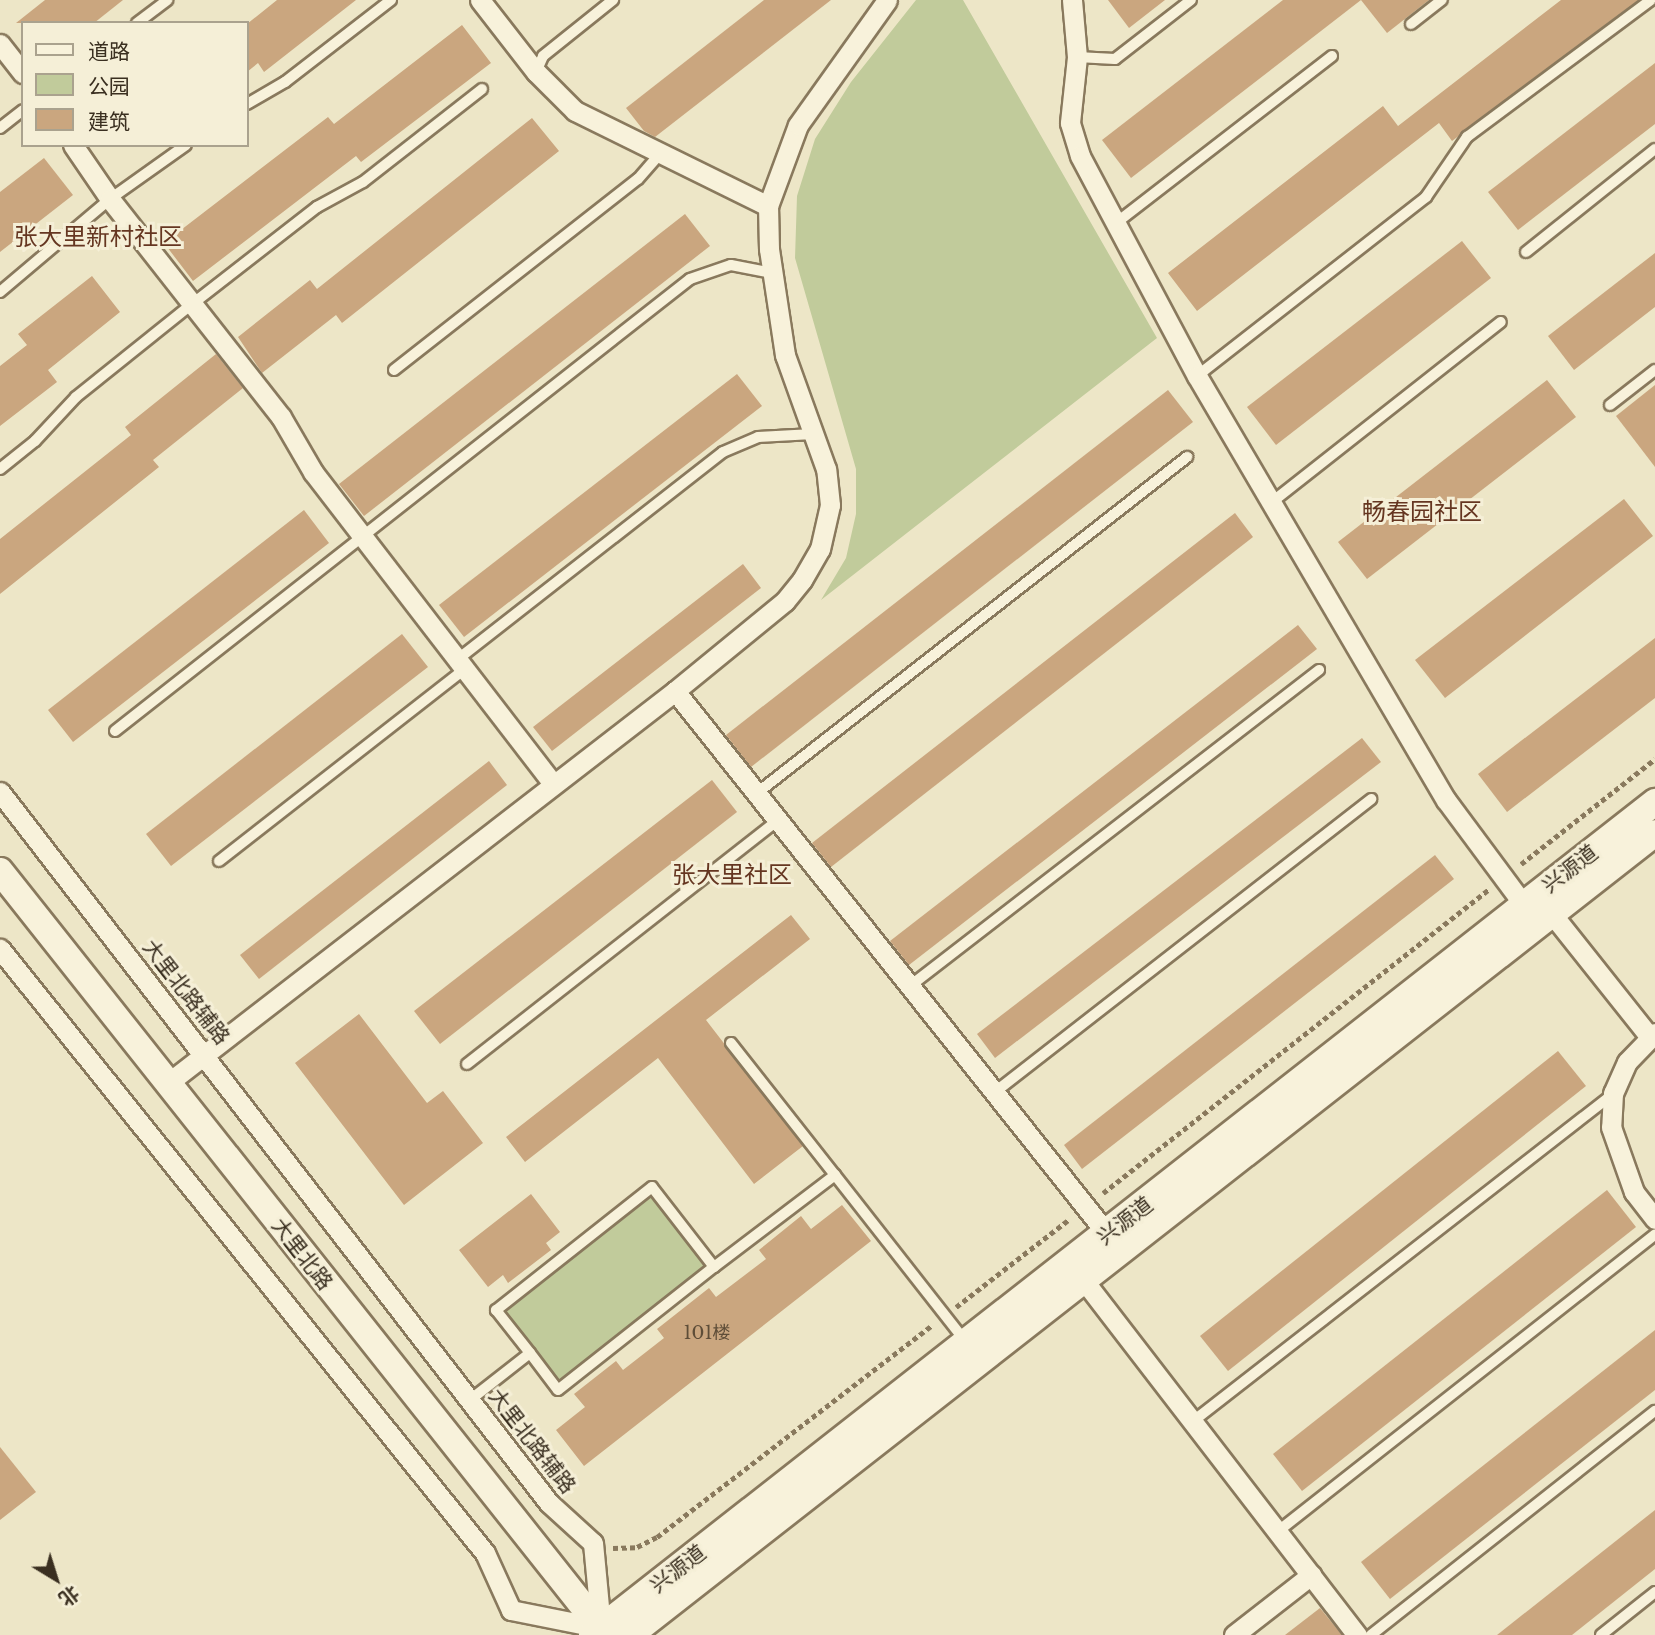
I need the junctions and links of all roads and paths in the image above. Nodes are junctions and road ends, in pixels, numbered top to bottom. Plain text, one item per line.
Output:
1 (167, 0) edge
2 (391, 0) edge
3 (480, 0) edge
4 (613, 0) edge
5 (887, 0) edge
6 (1072, 0) edge
7 (1191, 0) edge
8 (1442, 0) edge
9 (1651, 0) edge
10 (140, 21) edge
11 (1411, 24) dead end
12 (0, 44) edge
13 (1332, 56) dead end
14 (1076, 57) junction
15 (21, 70) edge
16 (536, 72) junction
17 (482, 89) dead end
18 (248, 103) edge
19 (21, 112) edge
20 (0, 128) edge
21 (75, 147) edge
22 (183, 147) edge
23 (1655, 149) edge
24 (659, 155) junction
25 (110, 199) junction
26 (768, 206) junction
27 (1116, 223) junction
28 (1526, 251) dead end
29 (772, 273) junction
30 (0, 292) edge
31 (191, 305) junction
32 (1501, 322) dead end
33 (394, 370) dead end
34 (1655, 370) edge
35 (1197, 376) junction
36 (1610, 405) dead end
37 (813, 434) junction
38 (1187, 457) dead end
39 (0, 469) edge
40 (1272, 502) junction
41 (362, 535) junction
42 (462, 664) junction
43 (1319, 670) dead end
44 (675, 691) junction
45 (115, 731) dead end
46 (1655, 759) edge
47 (553, 784) junction
48 (0, 792) edge
49 (757, 793) junction
50 (1373, 799) dead end
51 (1655, 802) edge
52 (779, 820) junction
53 (1655, 833) edge
54 (219, 861) dead end
55 (0, 871) edge
56 (1504, 878) junction
57 (1524, 905) junction
58 (1552, 914) junction
59 (0, 949) edge
60 (910, 986) junction
61 (1652, 1035) edge
62 (731, 1043) dead end
63 (204, 1053) junction
64 (467, 1064) dead end
65 (168, 1083) junction
66 (995, 1093) junction
67 (1613, 1093) junction
68 (835, 1175) junction
69 (1086, 1206) junction
70 (1655, 1219) edge
71 (1108, 1235) junction
72 (1655, 1235) edge
73 (714, 1267) junction
74 (1085, 1282) junction
75 (945, 1315) junction
76 (968, 1344) junction
77 (530, 1353) junction
78 (470, 1400) junction
79 (1655, 1411) edge
80 (1192, 1422) junction
81 (1277, 1532) junction
82 (593, 1543) junction
83 (1311, 1575) junction
84 (1655, 1592) edge
85 (600, 1633) edge
86 (630, 1635) edge
87 (1234, 1635) edge
88 (1357, 1635) edge
89 (1371, 1635) edge
90 (1601, 1635) edge

1 - 10 lane
2 - 18 lane
3 - 16 street
4 - 16 lane
5 - 26 street
6 - 14 street
7 - 14 lane
8 - 11 lane
9 - 35 lane
12 - 15 street
13 - 27 lane
14 - 27 street
16 - 24 street
17 - 31 lane
19 - 20 lane
21 - 25 street
22 - 25 lane
23 - 28 lane
24 - 26 street
24 - 33 lane
25 - 30 lane
25 - 31 street
26 - 29 street
27 - 35 street
29 - 37 street
29 - 41 lane
31 - 39 lane
31 - 41 street
32 - 40 lane
34 - 36 lane
35 - 40 street
37 - 42 lane
37 - 44 street
38 - 49 lane
40 - 56 street
41 - 42 street
41 - 45 lane
42 - 47 street
42 - 54 lane
43 - 60 lane
44 - 47 street
44 - 49 street
46 - 56 path
47 - 63 street
48 - 63 street, 大里北路辅路
49 - 52 street
50 - 66 lane
51 - 57 main road, 兴源道
52 - 60 street
52 - 64 lane
53 - 58 main road, 兴源道
55 - 65 main road, 大里北路
56 - 57 street
56 - 69 path
57 - 71 main road, 兴源道
58 - 61 street
58 - 74 main road, 兴源道
59 - 85 street
60 - 66 street
61 - 67 street
62 - 68 lane
63 - 65 street
63 - 78 street, 大里北路辅路
65 - 85 main road, 大里北路
66 - 69 street
67 - 70 street
67 - 80 lane
68 - 73 lane
68 - 75 lane
69 - 71 street
69 - 75 path
71 - 76 main road, 兴源道
72 - 81 lane
73 - 77 lane
73 - 77 lane
74 - 80 street
74 - 86 main road, 兴源道
75 - 76 lane
75 - 82 path
76 - 85 main road, 兴源道
77 - 78 lane
78 - 82 street, 大里北路辅路
79 - 89 lane
80 - 81 street
81 - 83 street
82 - 85 street
83 - 87 street
83 - 88 street
84 - 90 lane

